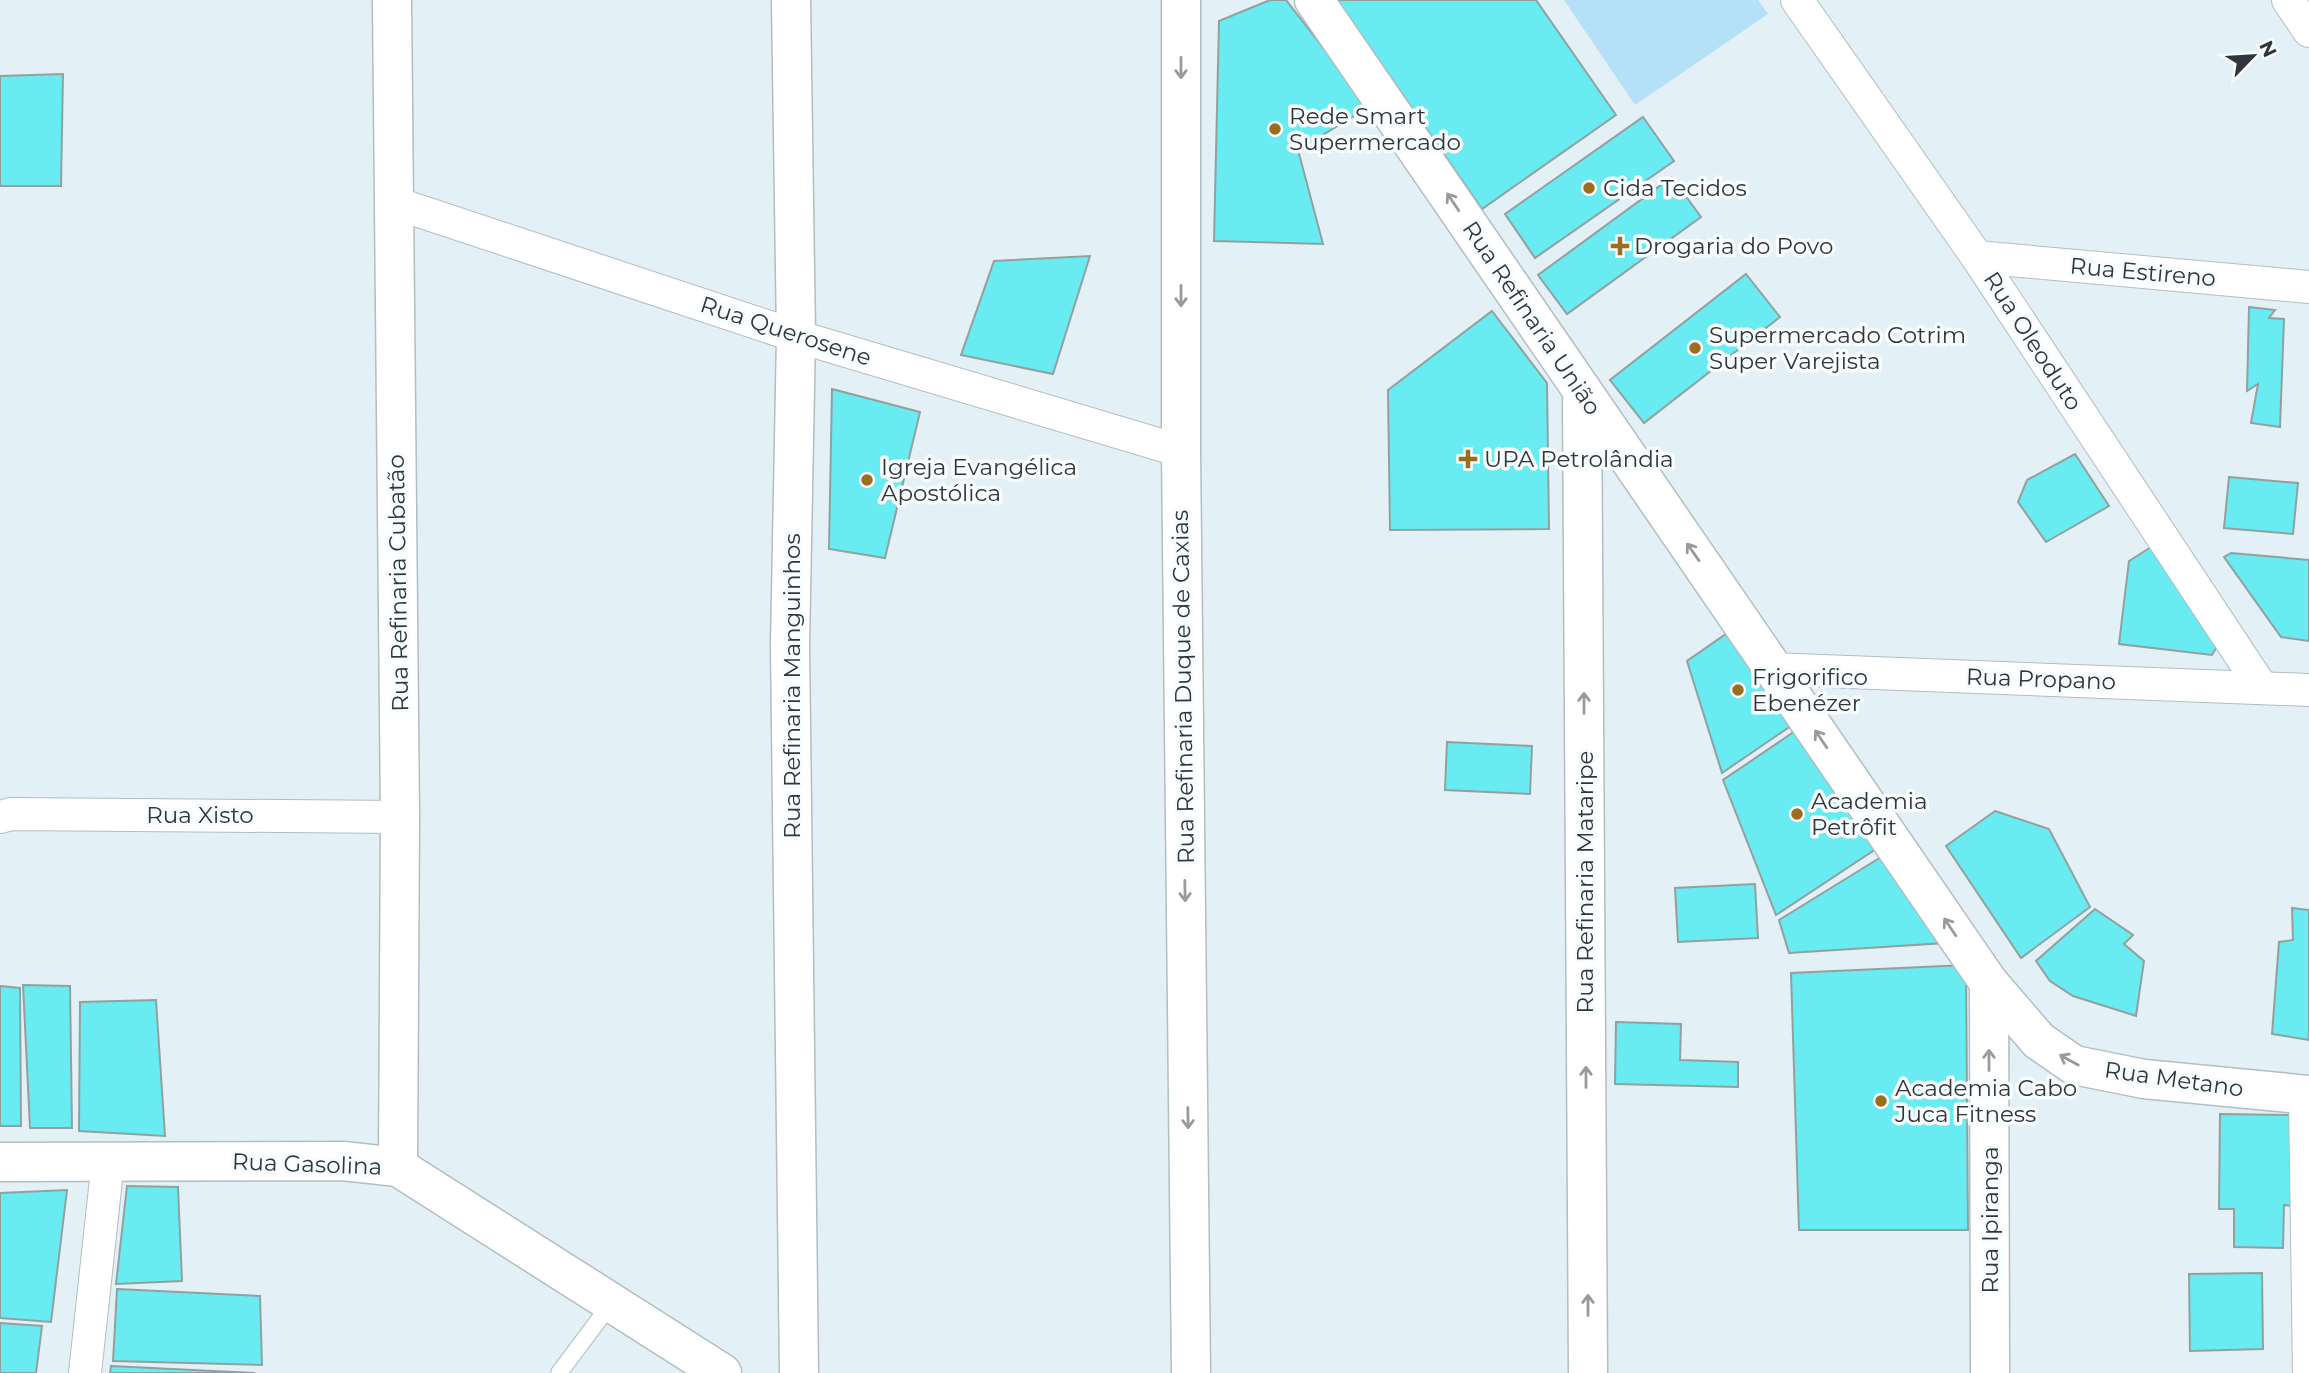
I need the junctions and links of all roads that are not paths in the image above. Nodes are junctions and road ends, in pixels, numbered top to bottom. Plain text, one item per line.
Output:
1 (392, 0) edge
2 (791, 0) edge
3 (1181, 0) edge
4 (1314, 0) edge
5 (1797, 0) edge
6 (2288, 0) edge
7 (2309, 31) edge
8 (395, 202) junction
9 (1978, 257) junction
10 (2309, 287) edge
11 (796, 336) junction
12 (1582, 390) junction
13 (1181, 451) junction
14 (1773, 669) junction
15 (2262, 688) junction
16 (2309, 690) edge
17 (0, 817) edge
18 (400, 817) junction
19 (1989, 983) junction
20 (2307, 1095) edge
21 (108, 1161) junction
22 (0, 1162) edge
23 (398, 1167) junction
24 (610, 1305) junction
25 (85, 1373) edge
26 (559, 1373) edge
27 (722, 1373) edge
28 (799, 1373) edge
29 (1191, 1373) edge
30 (1588, 1373) edge
31 (1990, 1373) edge
32 (2309, 1373) edge

1 - 8 street, Rua Refinaria Cubatão
2 - 11 street, Rua Refinaria Manguinhos
3 -> 13 street, Rua Refinaria Duque de Caxias
12 -> 4 street, Rua Refinaria União
5 - 9 street, Rua Oleoduto
6 - 7 street
8 - 11 street, Rua Querosene
8 - 18 street, Rua Refinaria Cubatão
9 - 10 street, Rua Estireno
9 - 15 street, Rua Oleoduto
11 - 13 street, Rua Querosene
11 - 28 street, Rua Refinaria Manguinhos
14 -> 12 street, Rua Refinaria União
30 -> 12 street, Rua Refinaria Mataripe
13 -> 29 street, Rua Refinaria Duque de Caxias
14 - 15 street, Rua Propano
19 -> 14 street, Rua Refinaria União
15 - 16 street, Rua Propano
17 - 18 street, Rua Xisto
18 - 23 street, Rua Refinaria Cubatão
20 -> 19 street, Rua Metano
31 -> 19 street, Rua Ipiranga
20 - 32 street
21 - 22 street, Rua Gasolina
21 - 23 street, Rua Gasolina
21 - 25 street
23 - 24 street, Rua Gasolina
24 - 26 lane
24 - 27 street, Rua Gasolina

